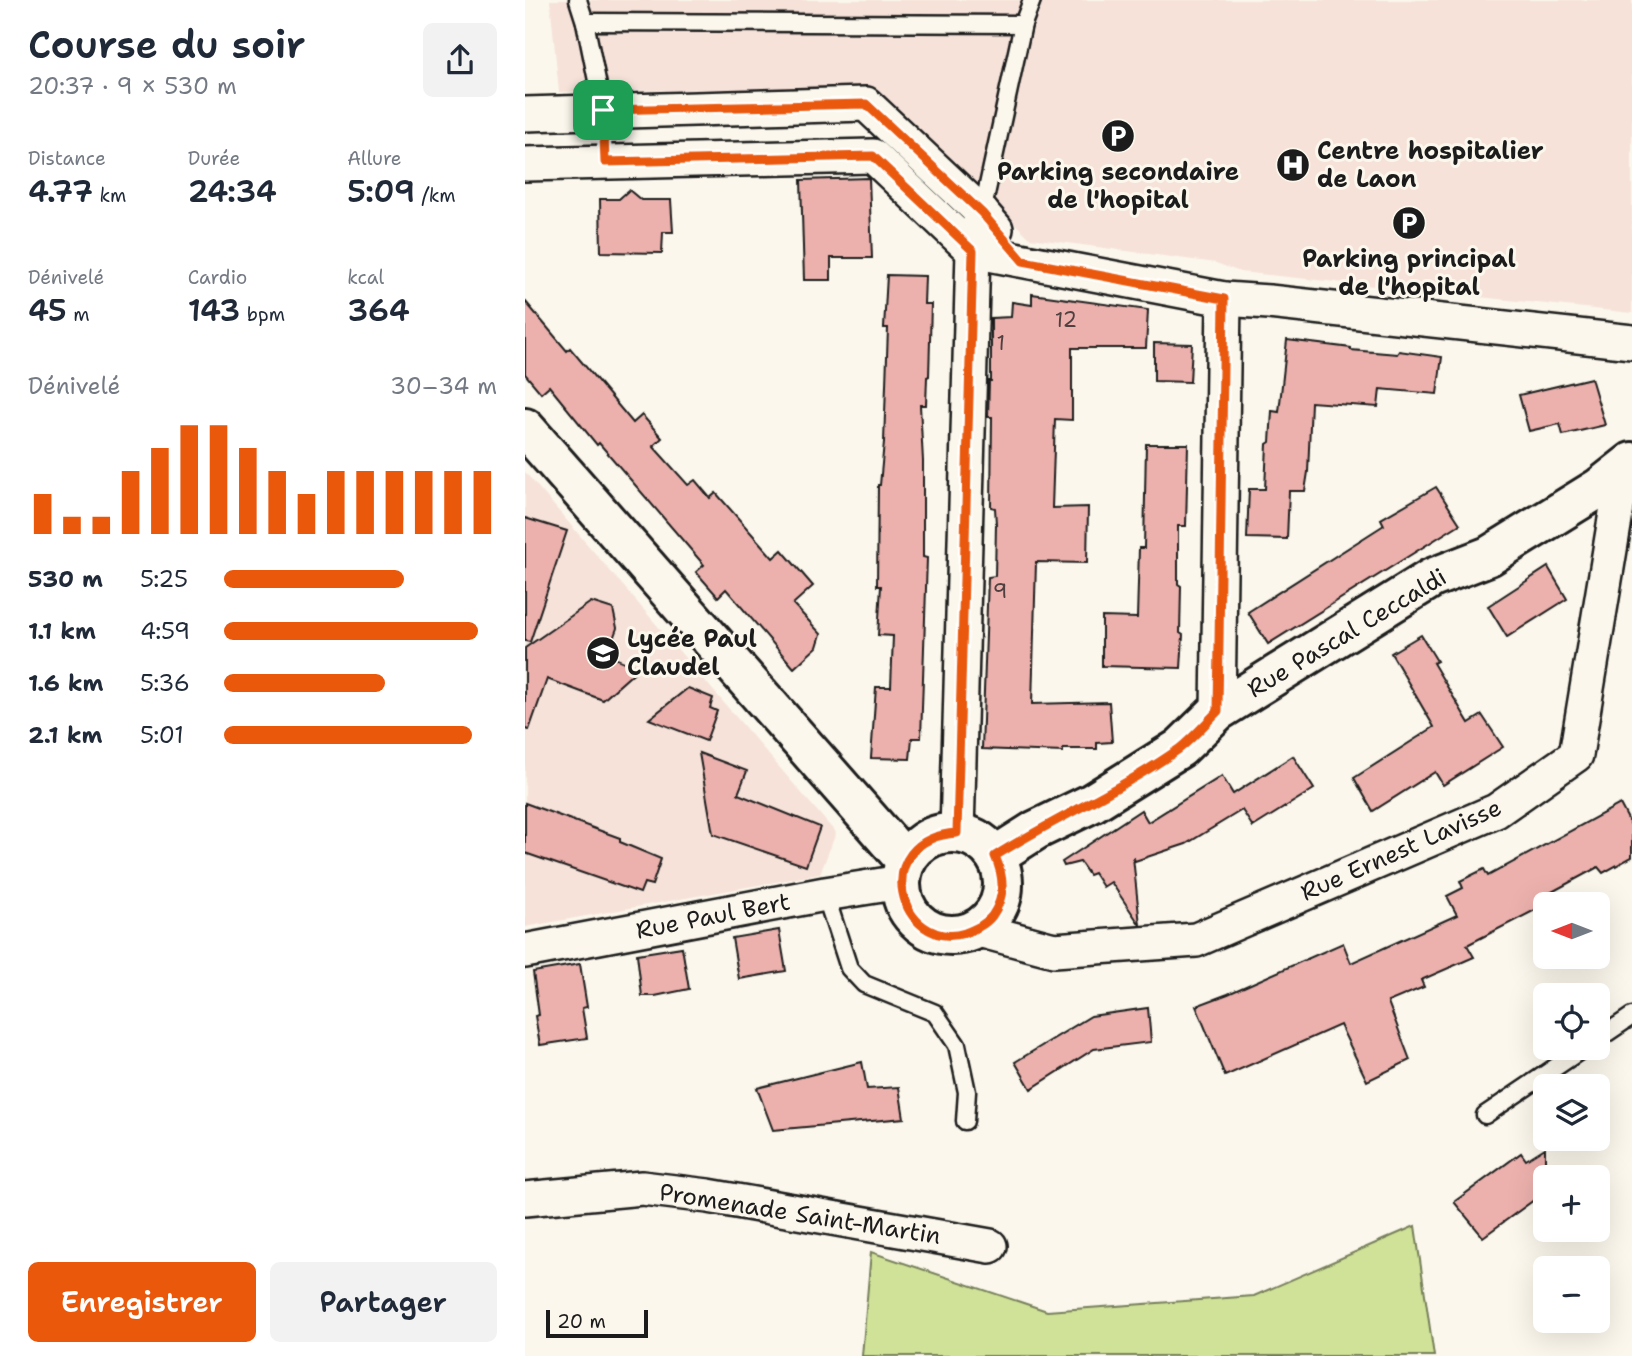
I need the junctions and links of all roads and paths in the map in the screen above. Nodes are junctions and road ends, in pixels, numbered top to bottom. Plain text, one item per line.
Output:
1 (578, 0) edge
2 (1032, 0) edge
3 (585, 22) junction
4 (1023, 24) junction
5 (603, 110) junction
6 (525, 114) edge
7 (605, 162) junction
8 (525, 164) edge
9 (982, 213) junction
10 (973, 251) junction
11 (1023, 261) junction
12 (1224, 299) junction
13 (1632, 342) edge
14 (525, 428) edge
15 (1626, 466) edge
16 (1218, 711) junction
17 (957, 833) junction
18 (995, 856) junction
19 (904, 872) junction
20 (825, 894) junction
21 (975, 929) junction
22 (525, 951) edge
23 (1632, 1016) edge
24 (1610, 1031) edge
25 (1566, 1060) edge
26 (1485, 1115) dead end
27 (965, 1122) dead end
28 (525, 1199) edge
29 (990, 1246) dead end

1 - 3 lane
2 - 4 lane
3 - 4 lane
3 - 5 lane
4 - 9 lane
5 - 6 street
5 - 7 street
5 - 9 street
7 - 8 street
7 - 10 street
9 - 10 street
9 - 11 street
10 - 11 street
10 - 17 street
11 - 12 street
12 - 13 street
12 - 16 street
14 - 19 street
15 - 16 street, Rue Pascal Ceccaldi
15 - 21 street, Rue Ernest Lavisse
16 - 18 street, Rue Pascal Ceccaldi
17 - 18 street
17 - 19 street
18 - 21 street
19 - 20 street, Rue Paul Bert
19 - 21 street
20 - 22 street, Rue Paul Bert
20 - 27 lane
23 - 24 lane
25 - 26 lane
28 - 29 street, Promenade Saint-Martin

